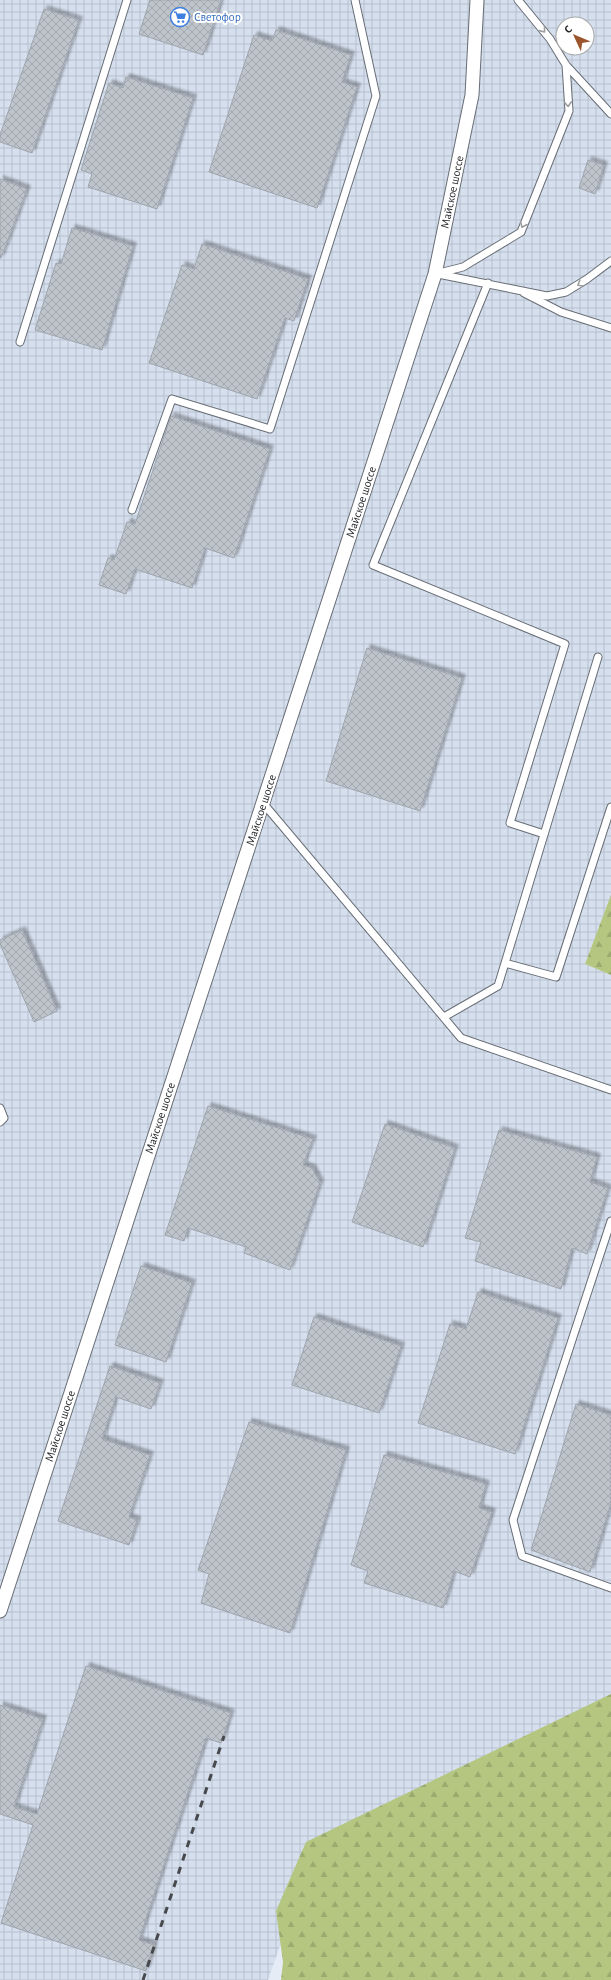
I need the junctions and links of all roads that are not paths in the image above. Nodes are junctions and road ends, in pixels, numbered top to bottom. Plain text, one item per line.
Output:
1 (127, 0) edge
2 (355, 0) edge
3 (477, 0) edge
4 (518, 0) edge
5 (566, 65) junction
6 (611, 114) edge
7 (611, 261) edge
8 (611, 268) edge
9 (602, 269) junction
10 (435, 274) junction
11 (488, 283) junction
12 (516, 289) junction
13 (611, 328) edge
14 (20, 342) dead end
15 (132, 510) dead end
16 (598, 657) dead end
17 (263, 803) junction
18 (611, 807) edge
19 (544, 834) junction
20 (505, 963) junction
21 (444, 1017) junction
22 (611, 1090) edge
23 (0, 1108) edge
24 (0, 1122) edge
25 (611, 1221) edge
26 (611, 1588) edge
27 (0, 1611) edge

1 - 14 lane
2 - 15 lane
3 - 10 street, Майское шоссе
4 -> 5 lane
5 - 6 lane
5 -> 10 lane
7 - 9 lane
8 - 9 lane
9 -> 12 lane
10 - 11 lane
10 - 17 street, Майское шоссе
11 - 12 lane
11 - 19 lane
12 - 13 lane
16 - 19 lane
17 - 21 lane
17 - 27 street, Майское шоссе
18 - 20 lane
19 - 20 lane
20 - 21 lane
21 - 22 lane
23 - 24 lane
25 - 26 lane

